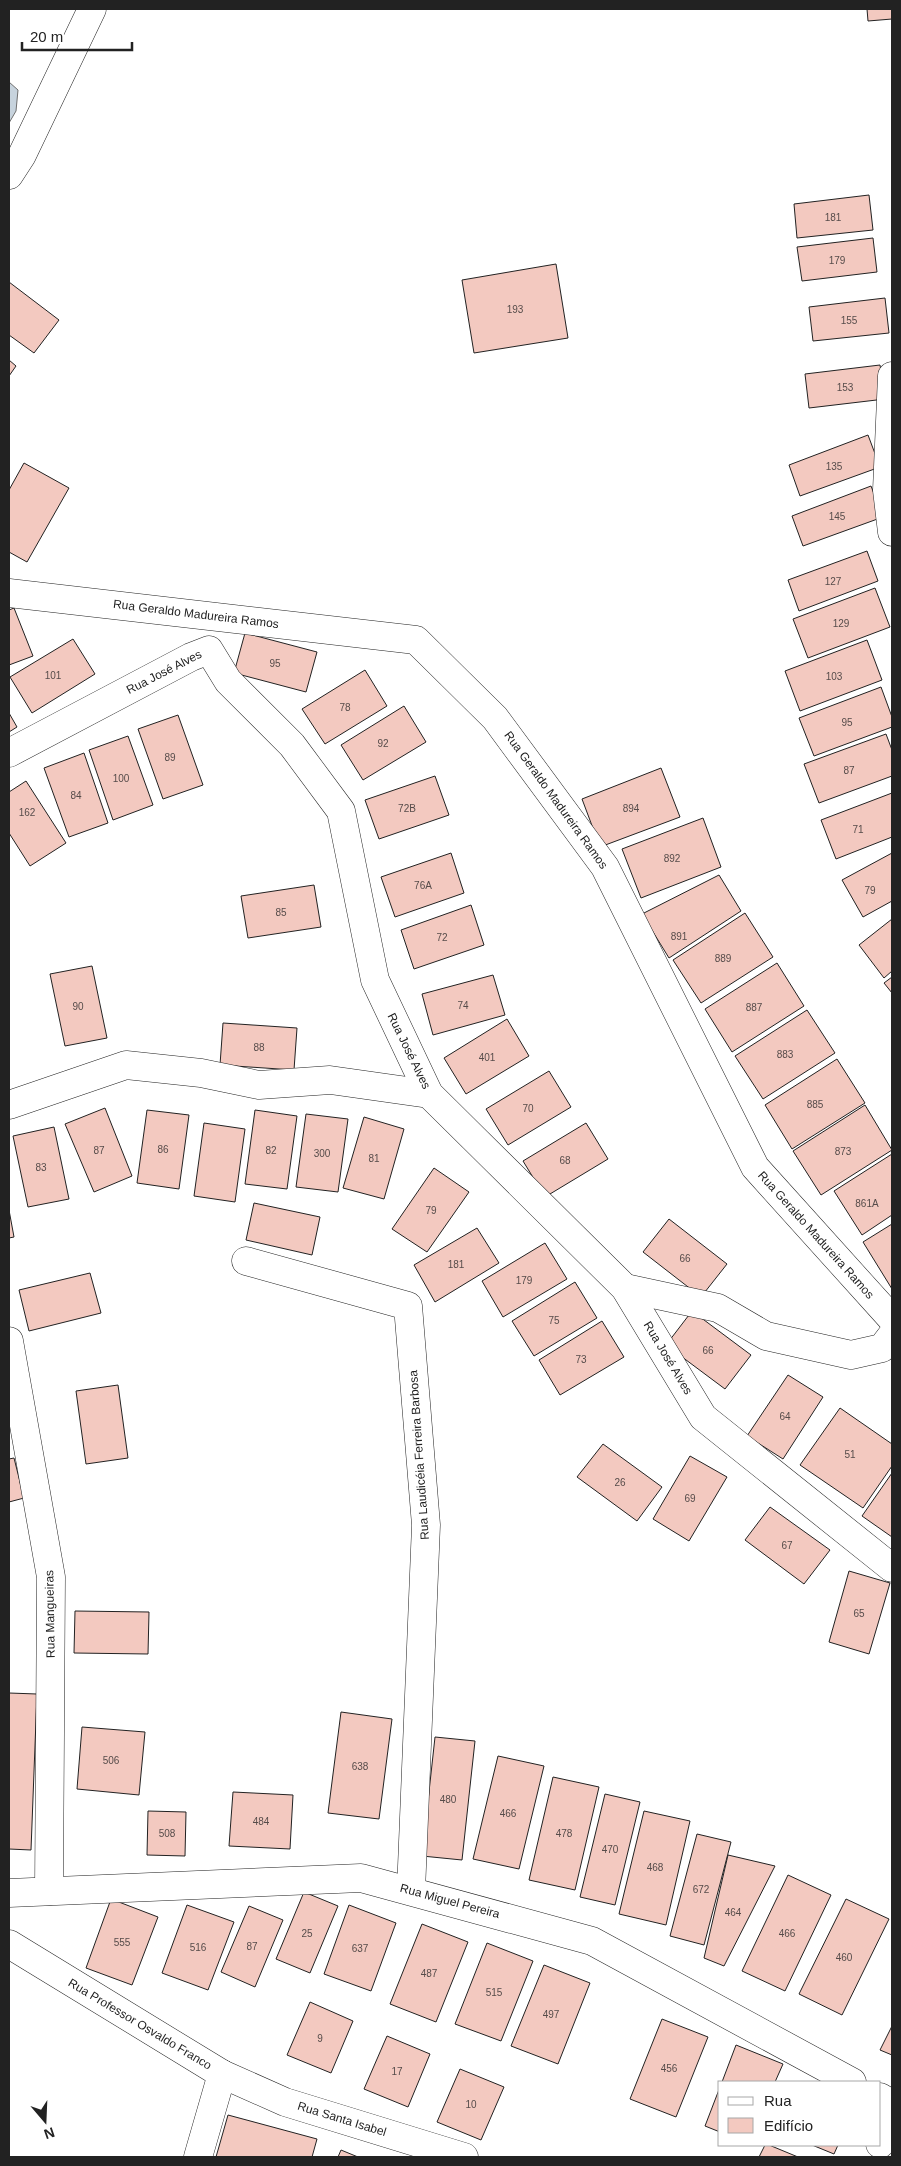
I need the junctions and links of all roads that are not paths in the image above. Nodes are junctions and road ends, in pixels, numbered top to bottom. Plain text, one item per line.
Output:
1 (92, 9) edge
2 (9, 175) edge
3 (892, 376) edge
4 (892, 532) edge
5 (9, 593) edge
6 (233, 618) junction
7 (209, 650) junction
8 (9, 753) edge
9 (429, 1094) junction
10 (9, 1104) edge
11 (246, 1261) dead end
12 (626, 1288) junction
13 (892, 1319) edge
14 (892, 1335) edge
15 (9, 1341) edge
16 (892, 1568) edge
17 (49, 1891) junction
18 (411, 1891) junction
19 (9, 1893) edge
20 (9, 1944) edge
21 (222, 2074) junction
22 (850, 2081) edge
23 (881, 2098) edge
24 (892, 2104) edge
25 (892, 2120) edge
26 (881, 2140) edge
27 (198, 2157) edge
28 (464, 2157) edge

1 - 2 street
3 - 4 street
5 - 6 street, Rua Geraldo Madureira Ramos
6 - 7 street
6 - 13 street, Rua Geraldo Madureira Ramos
7 - 8 street, Rua José Alves
7 - 9 street, Rua José Alves
9 - 10 street
9 - 12 street, Rua José Alves
11 - 18 street, Rua Laudicéia Ferreira Barbosa
12 - 14 street
12 - 16 street, Rua José Alves
15 - 17 street, Rua Mangueiras
17 - 18 street, Rua Miguel Pereira
17 - 19 street, Rua Miguel Pereira
18 - 22 street, Rua Miguel Pereira
20 - 21 street, Rua Professor Osvaldo Franco
21 - 27 street, Rua Professor Osvaldo Franco
21 - 28 street, Rua Santa Isabel
23 - 24 street
25 - 26 street

